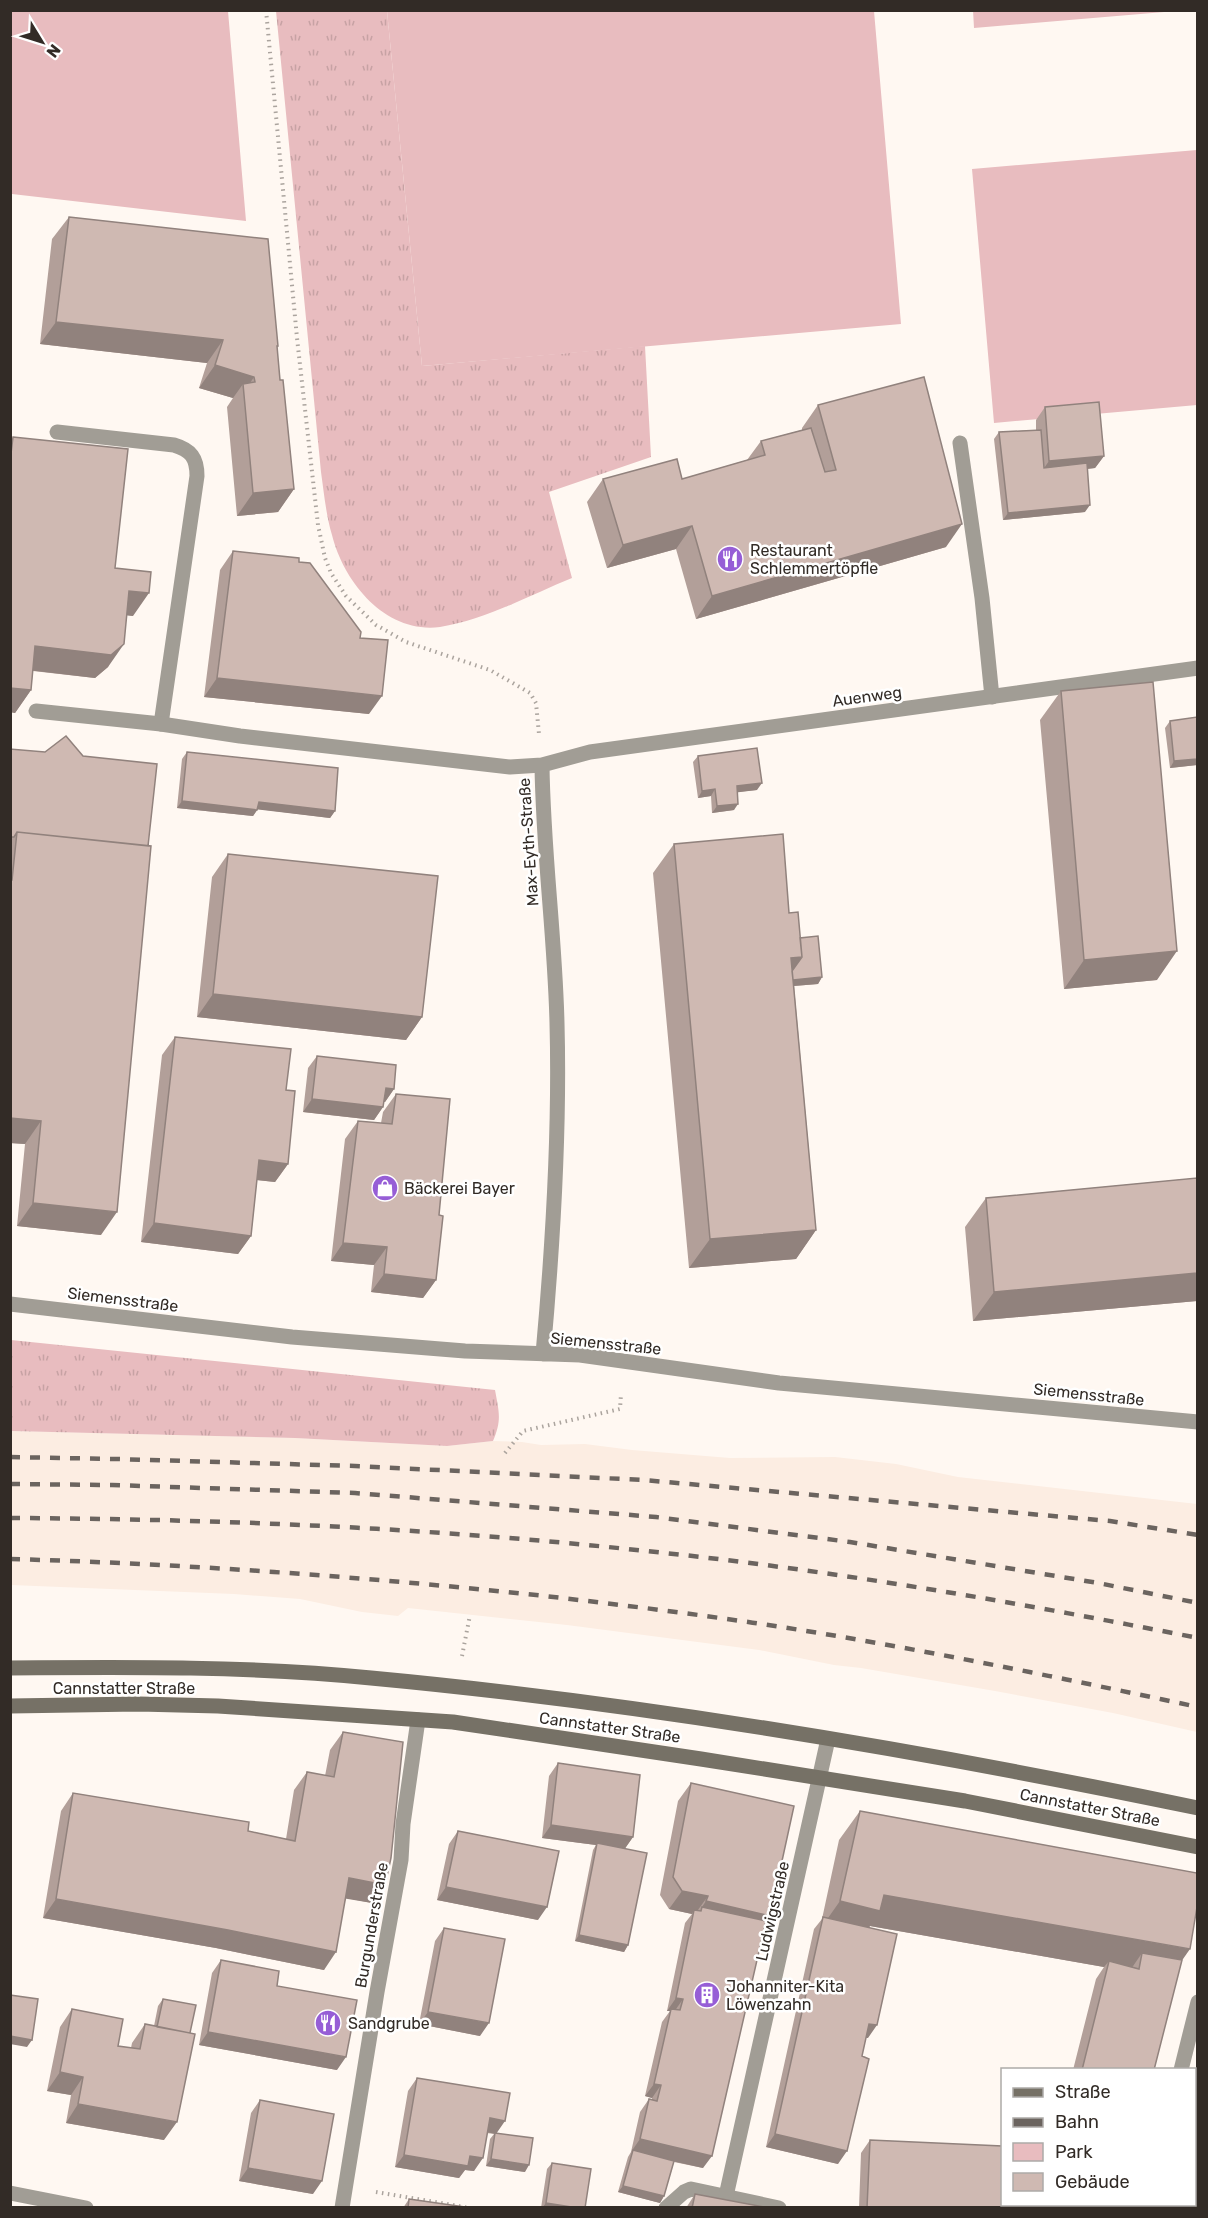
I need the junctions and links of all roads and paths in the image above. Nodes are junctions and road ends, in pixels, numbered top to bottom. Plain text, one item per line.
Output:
1 (266, 10) edge
2 (57, 432) dead end
3 (960, 443) dead end
4 (1197, 668) edge
5 (992, 697) junction
6 (36, 711) dead end
7 (161, 724) junction
8 (542, 765) junction
9 (10, 1304) edge
10 (543, 1354) junction
11 (625, 1361) junction
12 (1197, 1422) edge
13 (505, 1453) dead end
14 (10, 1668) edge
15 (10, 1706) edge
16 (418, 1720) junction
17 (828, 1739) junction
18 (820, 1778) junction
19 (1197, 1808) edge
20 (1197, 1847) edge
21 (1197, 2002) edge
22 (1181, 2068) edge
23 (345, 2187) junction
24 (10, 2193) edge
25 (726, 2196) junction
26 (86, 2208) edge
27 (342, 2208) edge
28 (470, 2208) edge
29 (666, 2208) edge
30 (779, 2208) edge

1 - 8 path
2 - 7 street
3 - 5 street
4 - 5 street, Auenweg
5 - 8 street, Auenweg
6 - 7 street, Max-Eyth-Straße
7 - 8 street, Max-Eyth-Straße
8 - 10 street, Max-Eyth-Straße
9 - 10 street, Siemensstraße
10 - 11 street, Siemensstraße
11 - 12 street, Siemensstraße
11 - 13 path
14 - 17 main road, Cannstatter Straße
15 - 16 main road, Cannstatter Straße
16 - 18 main road, Cannstatter Straße
16 - 23 street, Burgunderstraße
17 - 18 street, Ludwigstraße
17 - 19 main road, Cannstatter Straße
18 - 20 main road, Cannstatter Straße
18 - 25 street, Ludwigstraße
21 - 22 street
23 - 27 street, Burgunderstraße
23 - 28 path
24 - 26 street
25 - 29 street
25 - 30 street

